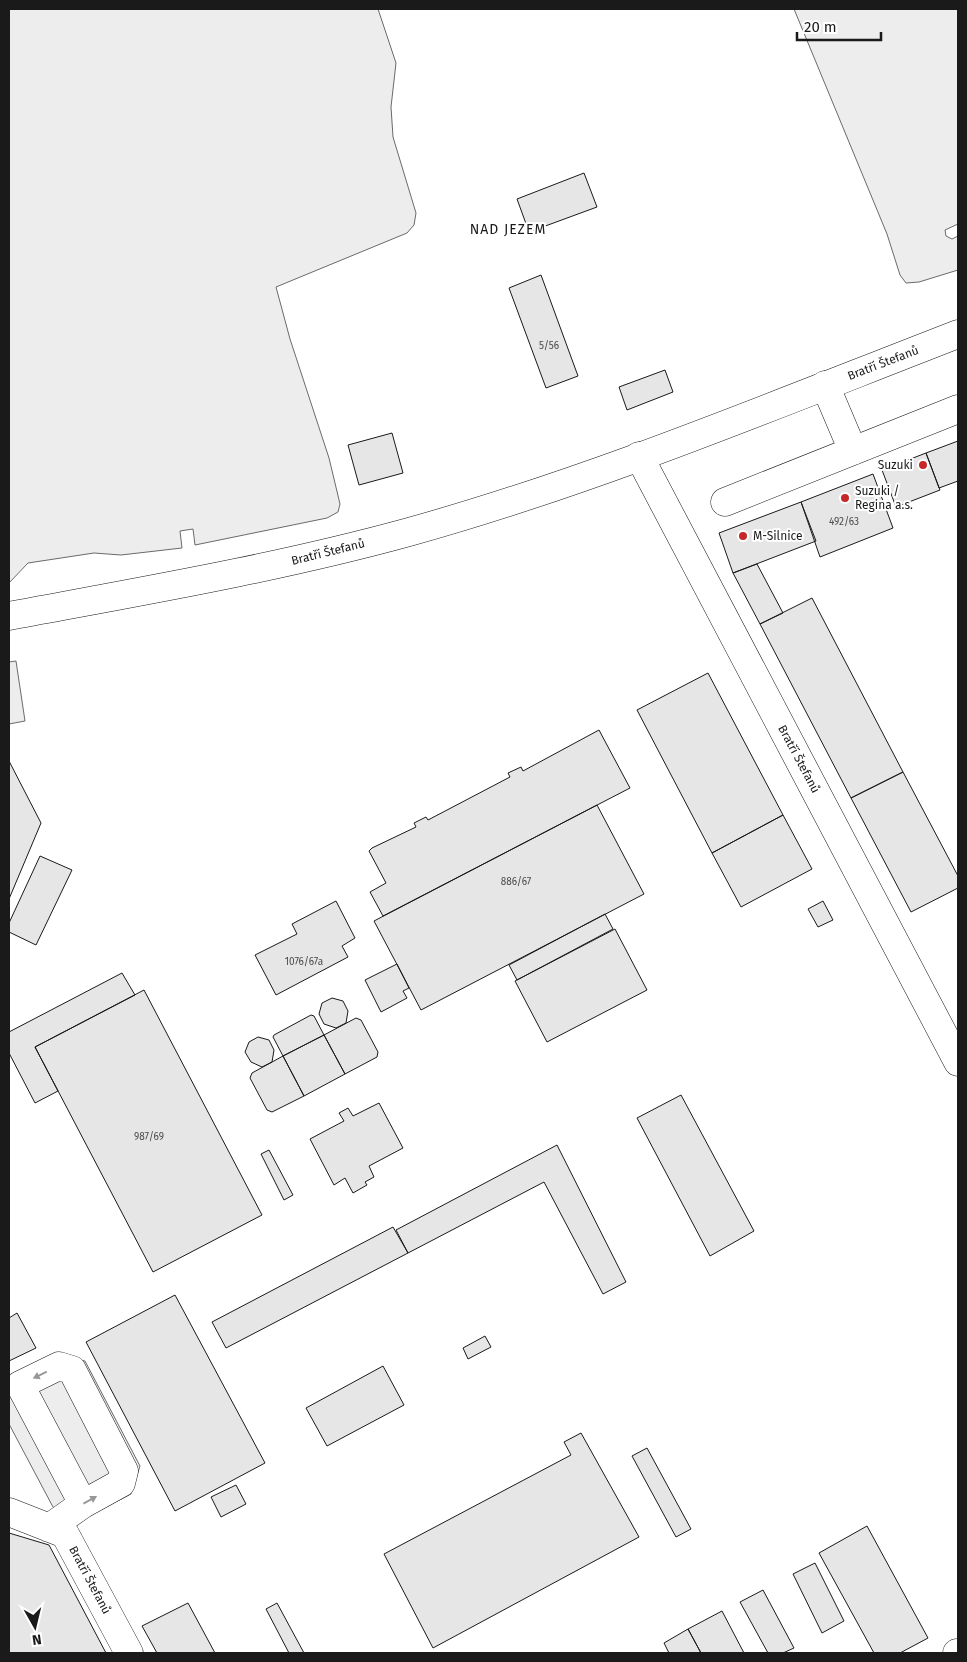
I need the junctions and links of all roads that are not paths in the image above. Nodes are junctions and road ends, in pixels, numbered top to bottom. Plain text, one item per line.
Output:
1 (958, 334) edge
2 (825, 386) junction
3 (958, 409) edge
4 (853, 451) junction
5 (639, 456) junction
6 (725, 502) dead end
7 (9, 616) edge
8 (958, 1062) edge
9 (82, 1504) junction
10 (9, 1512) edge
11 (50, 1528) junction
12 (129, 1653) edge

1 - 2 main road, Bratří Štefanů
2 - 4 main road
2 - 5 main road, Bratří Štefanů
3 - 4 main road
4 - 6 main road
5 - 7 main road, Bratří Štefanů
5 - 8 main road, Bratří Štefanů
9 -> 9 main road
9 - 11 main road
10 - 11 main road, Bratří Štefanů
11 - 12 main road, Bratří Štefanů

